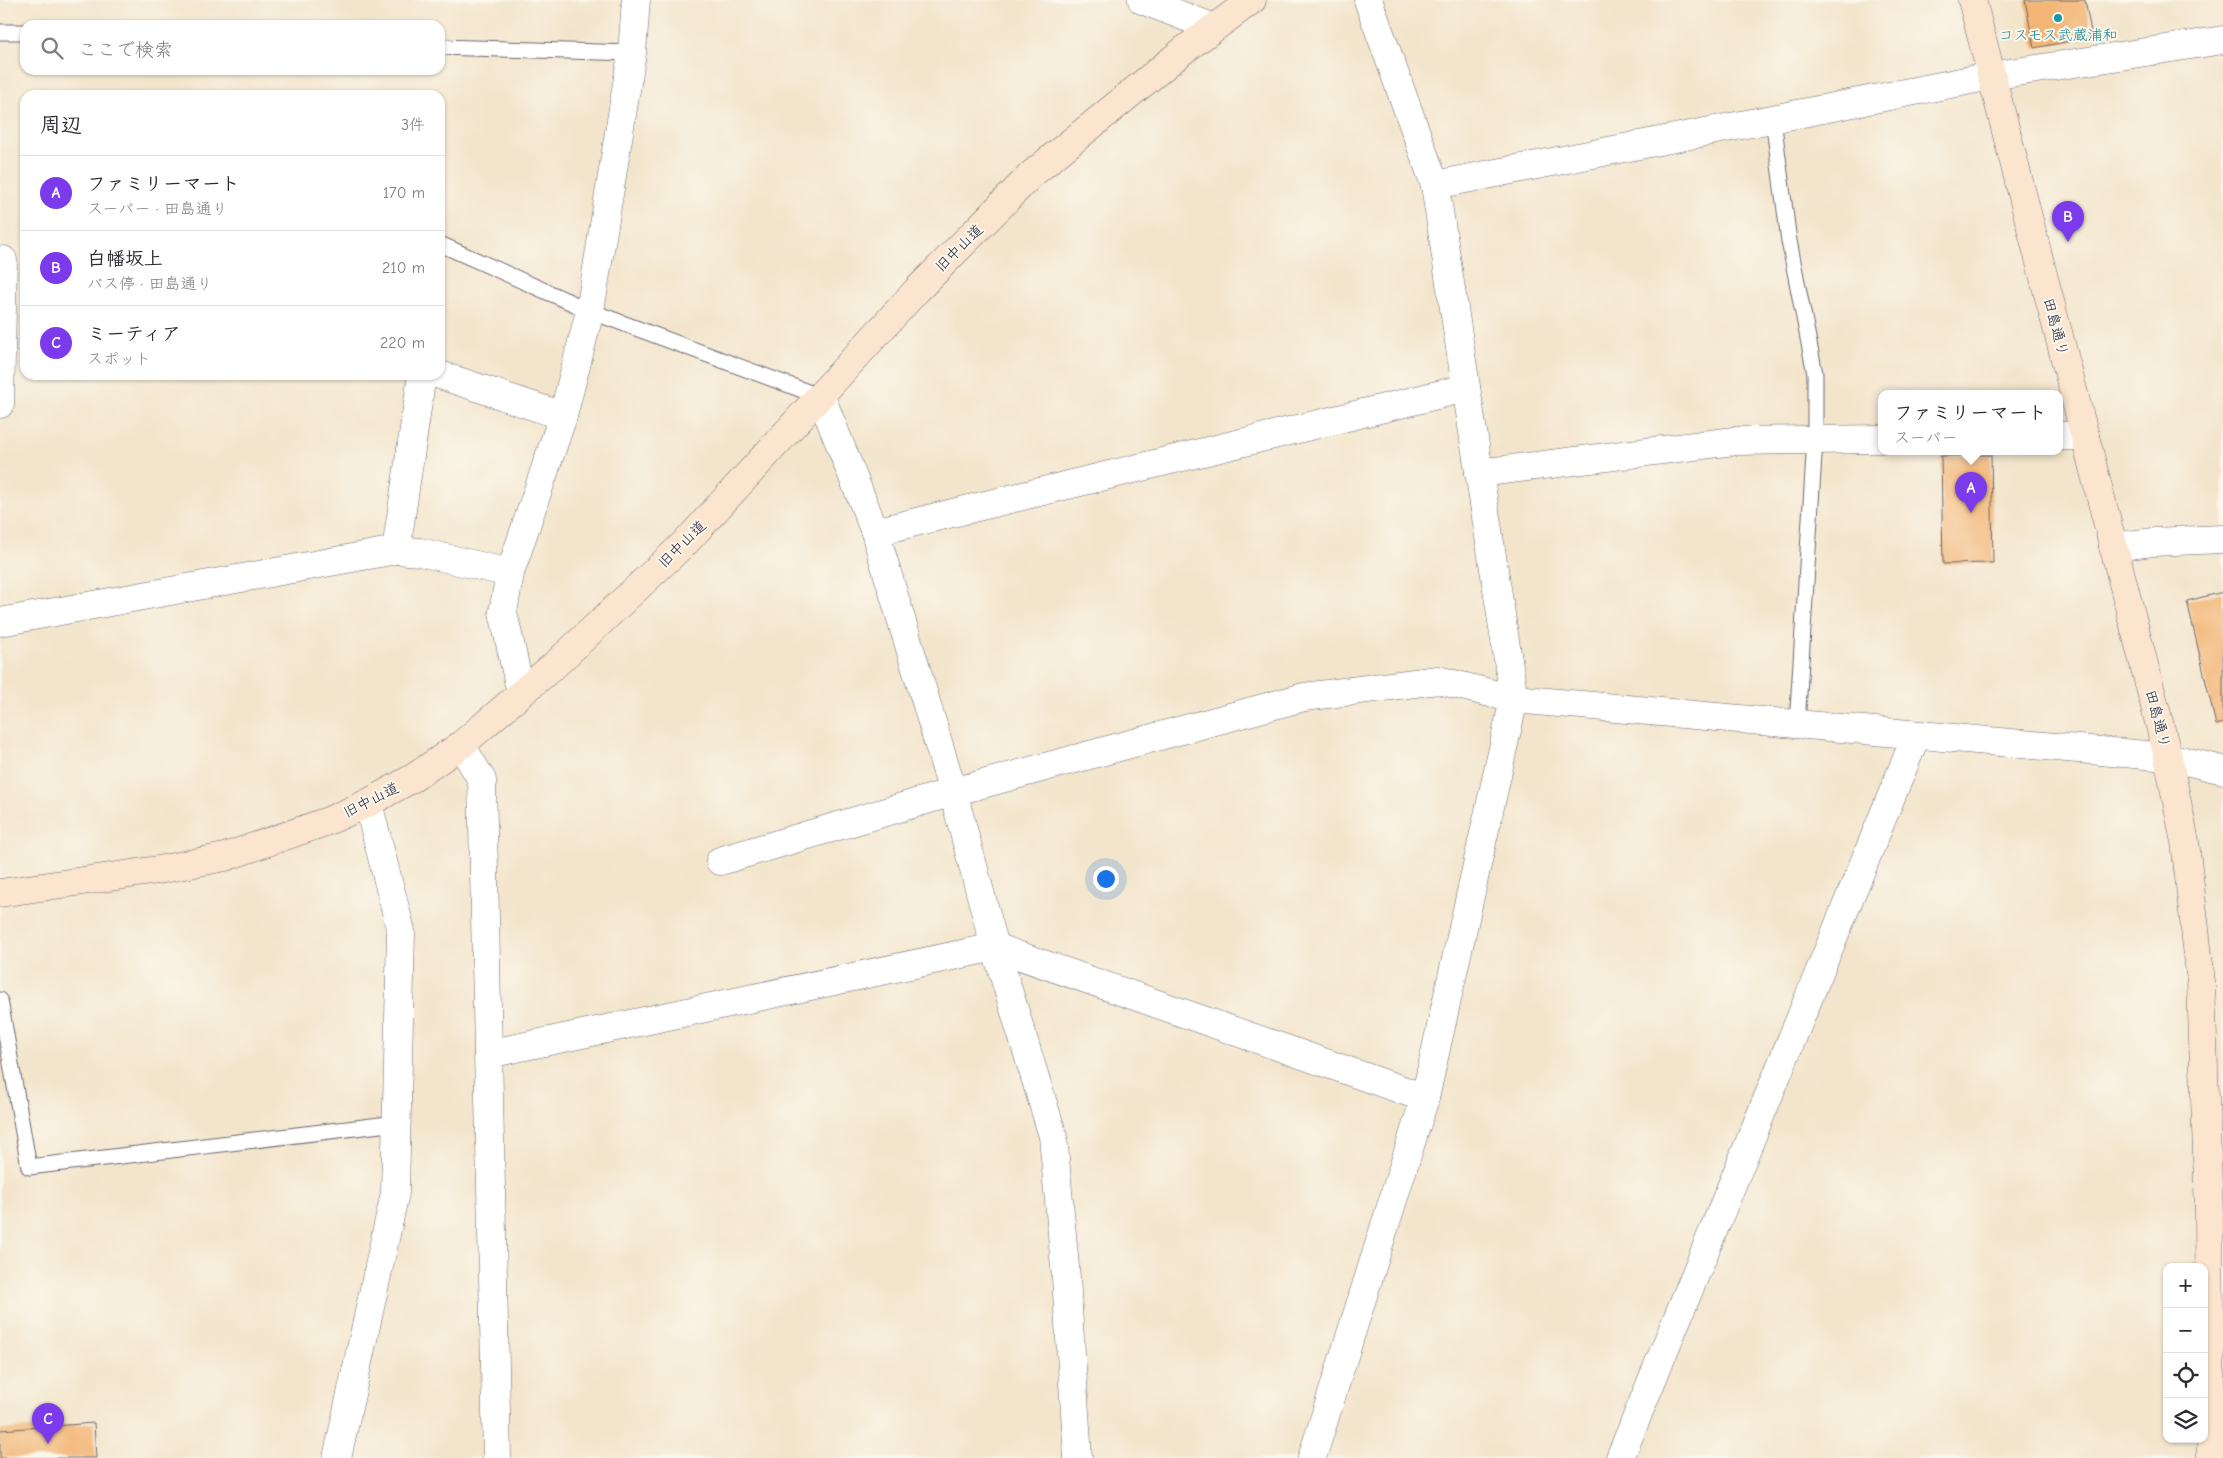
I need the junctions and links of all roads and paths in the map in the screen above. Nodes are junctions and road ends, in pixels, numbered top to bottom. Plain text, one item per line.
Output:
1 (636, 0) edge
2 (1142, 0) edge
3 (1252, 0) edge
4 (1368, 0) edge
5 (1972, 0) edge
6 (1214, 28) junction
7 (0, 32) edge
8 (20, 32) edge
9 (2223, 40) edge
10 (445, 47) edge
11 (632, 53) junction
12 (1991, 76) junction
13 (1773, 119) junction
14 (1435, 185) junction
15 (445, 246) edge
16 (9, 260) edge
17 (590, 311) junction
18 (445, 377) edge
19 (421, 380) edge
20 (1466, 388) junction
21 (2062, 390) edge
22 (2063, 396) edge
23 (821, 397) junction
24 (0, 404) edge
25 (563, 416) junction
26 (2072, 436) edge
27 (1878, 439) edge
28 (1815, 440) junction
29 (1479, 473) junction
30 (875, 532) junction
31 (2223, 539) edge
32 (2113, 547) junction
33 (396, 550) junction
34 (510, 572) junction
35 (0, 622) edge
36 (521, 693) junction
37 (1514, 699) junction
38 (1797, 725) junction
39 (1916, 736) junction
40 (461, 745) junction
41 (2168, 757) junction
42 (2223, 770) edge
43 (953, 792) junction
44 (368, 803) junction
45 (720, 861) dead end
46 (0, 893) edge
47 (996, 947) junction
48 (0, 1000) edge
49 (488, 1054) junction
50 (1425, 1098) junction
51 (397, 1123) junction
52 (2216, 1216) edge
53 (337, 1458) edge
54 (497, 1458) edge
55 (1078, 1458) edge
56 (1312, 1458) edge
57 (1620, 1458) edge
58 (2211, 1458) edge

1 - 11 street
2 - 6 street
3 - 6 main road, 旧中山道
4 - 14 street
5 - 12 main road, 田島通り
6 - 23 main road, 旧中山道
7 - 8 lane
9 - 12 street
10 - 11 lane
11 - 17 street
12 - 13 street
12 - 21 main road, 田島通り
13 - 14 street
13 - 28 lane
14 - 20 street
15 - 17 lane
16 - 24 street
17 - 23 lane
17 - 25 street
18 - 25 street
19 - 33 street
20 - 29 street
20 - 30 street
22 - 26 main road, 田島通り
23 - 30 street
23 - 36 main road, 旧中山道
25 - 34 street
26 - 32 main road, 田島通り
27 - 28 street
28 - 29 street
28 - 38 lane
29 - 37 street
30 - 43 street
31 - 32 street
32 - 41 main road, 田島通り
33 - 34 street
33 - 35 street
34 - 36 street
36 - 40 main road, 旧中山道
37 - 38 street
37 - 43 street
37 - 50 street
38 - 39 street
39 - 41 street
39 - 57 street
40 - 44 main road, 旧中山道
40 - 49 street
41 - 42 street
41 - 52 main road, 田島通り
43 - 45 street
43 - 47 street
44 - 46 main road, 旧中山道
44 - 51 street
47 - 49 street
47 - 50 street
47 - 55 street
48 - 51 lane
49 - 54 street
50 - 56 street
51 - 53 street
52 - 58 main road, 田島通り

